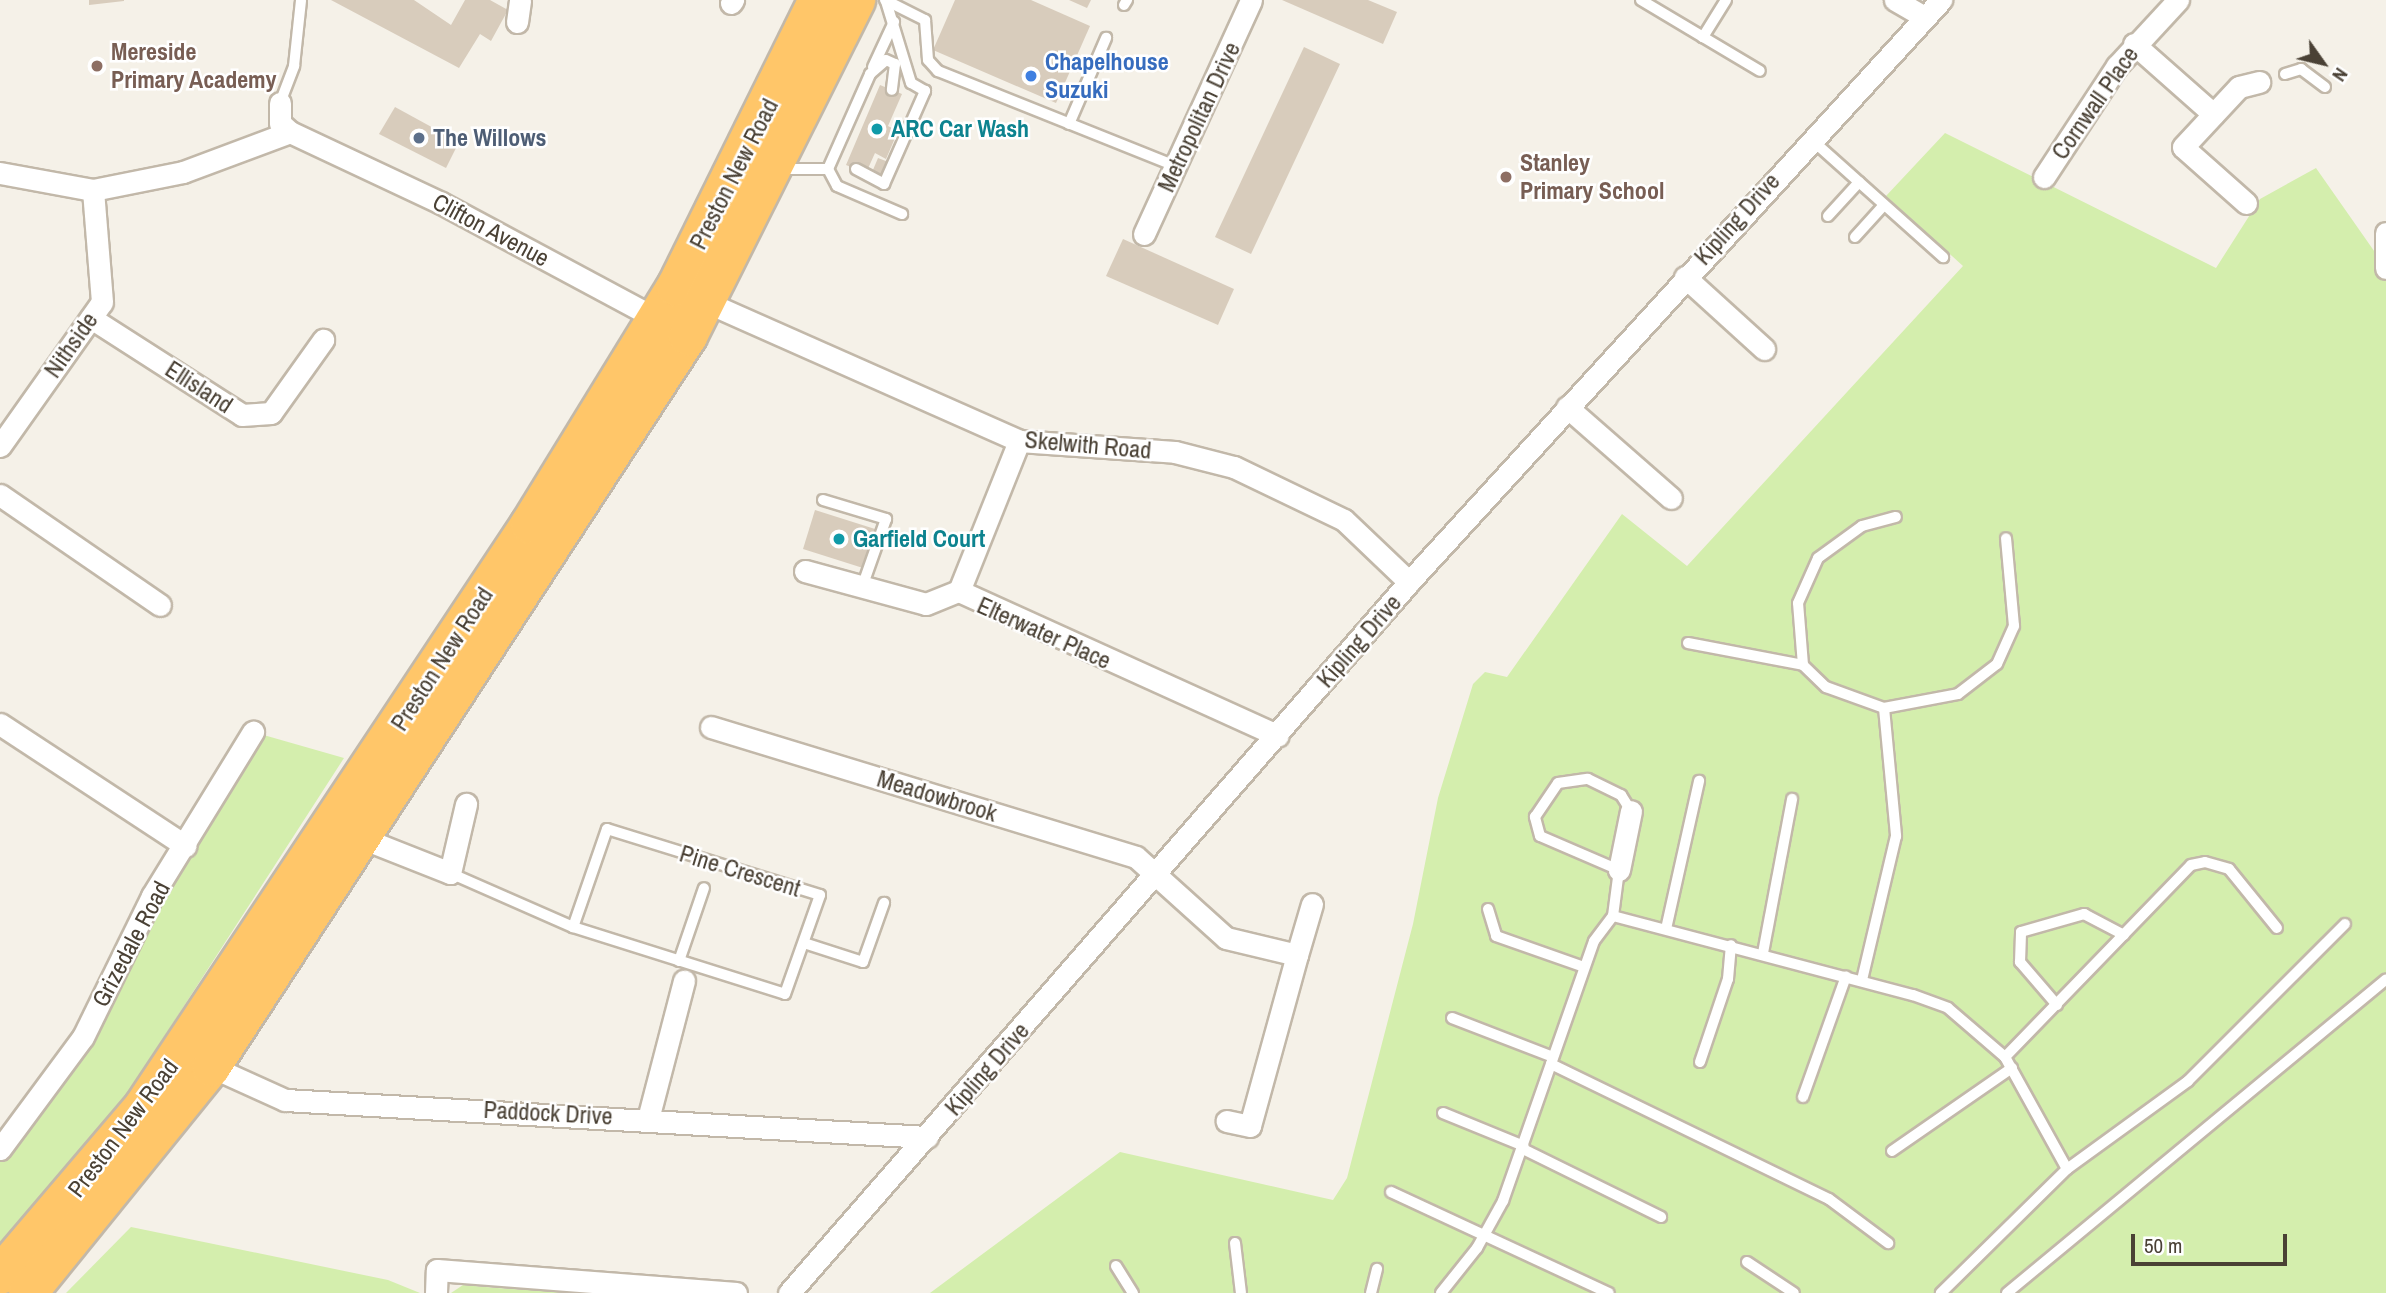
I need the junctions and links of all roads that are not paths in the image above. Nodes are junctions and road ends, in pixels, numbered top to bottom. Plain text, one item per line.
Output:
1 (301, 0) edge
2 (520, 0) edge
3 (818, 0) edge
4 (856, 0) edge
5 (886, 0) edge
6 (1251, 0) edge
7 (1641, 0) edge
8 (1726, 0) edge
9 (1895, 0) edge
10 (1941, 0) edge
11 (2178, 0) edge
12 (1926, 17) junction
13 (517, 22) dead end
14 (894, 22) junction
15 (1703, 37) junction
16 (1106, 38) dead end
17 (2134, 44) junction
18 (1760, 71) dead end
19 (870, 74) junction
20 (2285, 74) dead end
21 (2259, 82) dead end
22 (2325, 87) dead end
23 (892, 90) dead end
24 (280, 103) joint
25 (2213, 114) junction
26 (1069, 124) junction
27 (290, 132) junction
28 (1809, 138) junction
29 (1175, 166) junction
30 (828, 169) junction
31 (856, 169) dead end
32 (775, 170) junction
33 (0, 173) edge
34 (2044, 177) dead end
35 (1859, 182) junction
36 (93, 190) junction
37 (2246, 203) dead end
38 (1884, 205) junction
39 (902, 214) dead end
40 (1828, 216) dead end
41 (2386, 233) edge
42 (1144, 234) dead end
43 (1855, 237) dead end
44 (1943, 257) dead end
45 (2386, 268) edge
46 (1685, 277) junction
47 (682, 311) junction
48 (91, 318) junction
49 (323, 340) dead end
50 (1764, 349) dead end
51 (1567, 407) junction
52 (1019, 441) junction
53 (0, 446) edge
54 (0, 495) edge
55 (1671, 498) dead end
56 (823, 500) dead end
57 (1896, 517) dead end
58 (2006, 538) dead end
59 (806, 571) dead end
60 (1409, 582) junction
61 (862, 587) junction
62 (959, 591) junction
63 (160, 604) dead end
64 (1688, 643) dead end
65 (1803, 665) junction
66 (1884, 708) junction
67 (0, 724) edge
68 (712, 727) dead end
69 (253, 732) dead end
70 (1278, 736) junction
71 (1699, 781) dead end
72 (1792, 799) dead end
73 (466, 804) dead end
74 (1631, 811) joint
75 (359, 837) junction
76 (186, 846) junction
77 (1619, 870) junction
78 (450, 873) junction
79 (1156, 877) junction
80 (704, 888) dead end
81 (884, 903) dead end
82 (1488, 909) dead end
83 (1315, 914) dead end
84 (1613, 916) junction
85 (2345, 924) dead end
86 (573, 928) junction
87 (2277, 928) dead end
88 (1666, 929) junction
89 (2124, 935) junction
90 (804, 943) junction
91 (1731, 945) junction
92 (1763, 953) junction
93 (1297, 955) junction
94 (1584, 967) junction
95 (681, 971) junction
96 (1846, 976) junction
97 (2386, 979) edge
98 (1862, 980) junction
99 (2057, 1005) junction
100 (1452, 1018) dead end
101 (2005, 1057) junction
102 (197, 1058) junction
103 (1552, 1061) junction
104 (1700, 1062) dead end
105 (2012, 1068) junction
106 (1803, 1097) dead end
107 (1443, 1113) dead end
108 (648, 1119) junction
109 (1227, 1121) dead end
110 (926, 1138) junction
111 (1523, 1148) junction
112 (0, 1149) edge
113 (1892, 1151) dead end
114 (2067, 1168) junction
115 (1391, 1192) dead end
116 (1661, 1217) dead end
117 (1483, 1236) junction
118 (1236, 1243) dead end
119 (1888, 1243) dead end
120 (1747, 1262) dead end
121 (1116, 1266) dead end
122 (1377, 1269) dead end
123 (0, 1275) edge
124 (28, 1293) edge
125 (436, 1293) edge
126 (736, 1293) edge
127 (789, 1293) edge
128 (1133, 1293) edge
129 (1241, 1293) edge
130 (1371, 1293) edge
131 (1441, 1293) edge
132 (1609, 1293) edge
133 (1794, 1293) edge
134 (1941, 1293) edge
135 (2007, 1293) edge

1 - 24 lane
2 - 13 street
3 - 47 highway, Preston New Road
4 - 32 highway, Preston New Road
5 - 14 lane
5 - 26 lane
6 - 29 street, Metropolitan Drive
7 - 15 lane
8 - 15 lane
9 - 12 street
10 - 12 street, Kipling Drive
11 - 17 street, Cornwall Place
12 - 28 street, Kipling Drive
14 - 19 lane
14 - 31 lane
15 - 18 lane
16 - 26 lane
17 - 25 street
17 - 34 street, Cornwall Place
19 - 23 lane
19 - 30 lane
20 - 22 lane
21 - 25 street
24 - 27 street
25 - 37 street
26 - 29 lane
27 - 36 street
27 - 47 street, Clifton Avenue
28 - 35 lane
28 - 46 street, Kipling Drive
29 - 42 street, Metropolitan Drive
30 - 32 lane
30 - 39 lane
32 - 47 highway, Preston New Road
33 - 36 street
35 - 38 lane
35 - 40 lane
36 - 48 street, Nithside
38 - 43 lane
38 - 44 lane
41 - 45 street
46 - 50 street
46 - 51 street, Kipling Drive
47 - 52 street, Skelwith Road
47 - 75 highway, Preston New Road
47 - 102 highway, Preston New Road
48 - 49 street, Ellisland
48 - 53 street, Nithside
51 - 55 street
51 - 60 street, Kipling Drive
52 - 60 street, Skelwith Road
52 - 62 street
54 - 63 street
56 - 61 lane
57 - 65 lane
58 - 66 lane
59 - 61 street, Elterwater Place
60 - 70 street, Kipling Drive
61 - 62 street, Elterwater Place
62 - 70 street, Elterwater Place
64 - 65 lane
65 - 66 lane
66 - 98 lane
67 - 76 street
68 - 79 street, Meadowbrook
69 - 76 street, Grizedale Road
70 - 79 street, Kipling Drive
71 - 88 lane
72 - 92 lane
73 - 78 street
74 - 77 street
74 - 77 lane
75 - 78 street
75 - 102 highway, Preston New Road
76 - 112 street, Grizedale Road
77 - 84 lane
78 - 86 lane, Pine Crescent
79 - 93 street, Meadowbrook
79 - 110 street, Kipling Drive
80 - 95 lane
81 - 90 lane
82 - 94 lane
83 - 93 street
84 - 88 lane
84 - 94 lane
85 - 114 lane
86 - 90 lane, Pine Crescent
86 - 95 lane, Pine Crescent
87 - 89 lane
88 - 91 lane
89 - 99 lane
89 - 99 lane
90 - 95 lane, Pine Crescent
91 - 92 lane
91 - 104 lane
92 - 96 lane
93 - 109 street
94 - 103 lane
95 - 108 street
96 - 98 lane
96 - 106 lane
97 - 135 lane
98 - 101 lane
99 - 101 lane
100 - 103 lane
101 - 105 lane
102 - 108 street, Paddock Drive
102 - 123 highway, Preston New Road
102 - 124 highway, Preston New Road
103 - 111 lane
103 - 119 lane
105 - 113 lane
105 - 114 lane
107 - 111 lane
108 - 110 street, Paddock Drive
110 - 127 street, Kipling Drive
111 - 116 lane
111 - 117 lane
114 - 134 lane
115 - 117 lane
117 - 131 lane
117 - 132 lane
118 - 129 lane
120 - 133 lane
121 - 128 lane
122 - 130 lane
125 - 126 street

